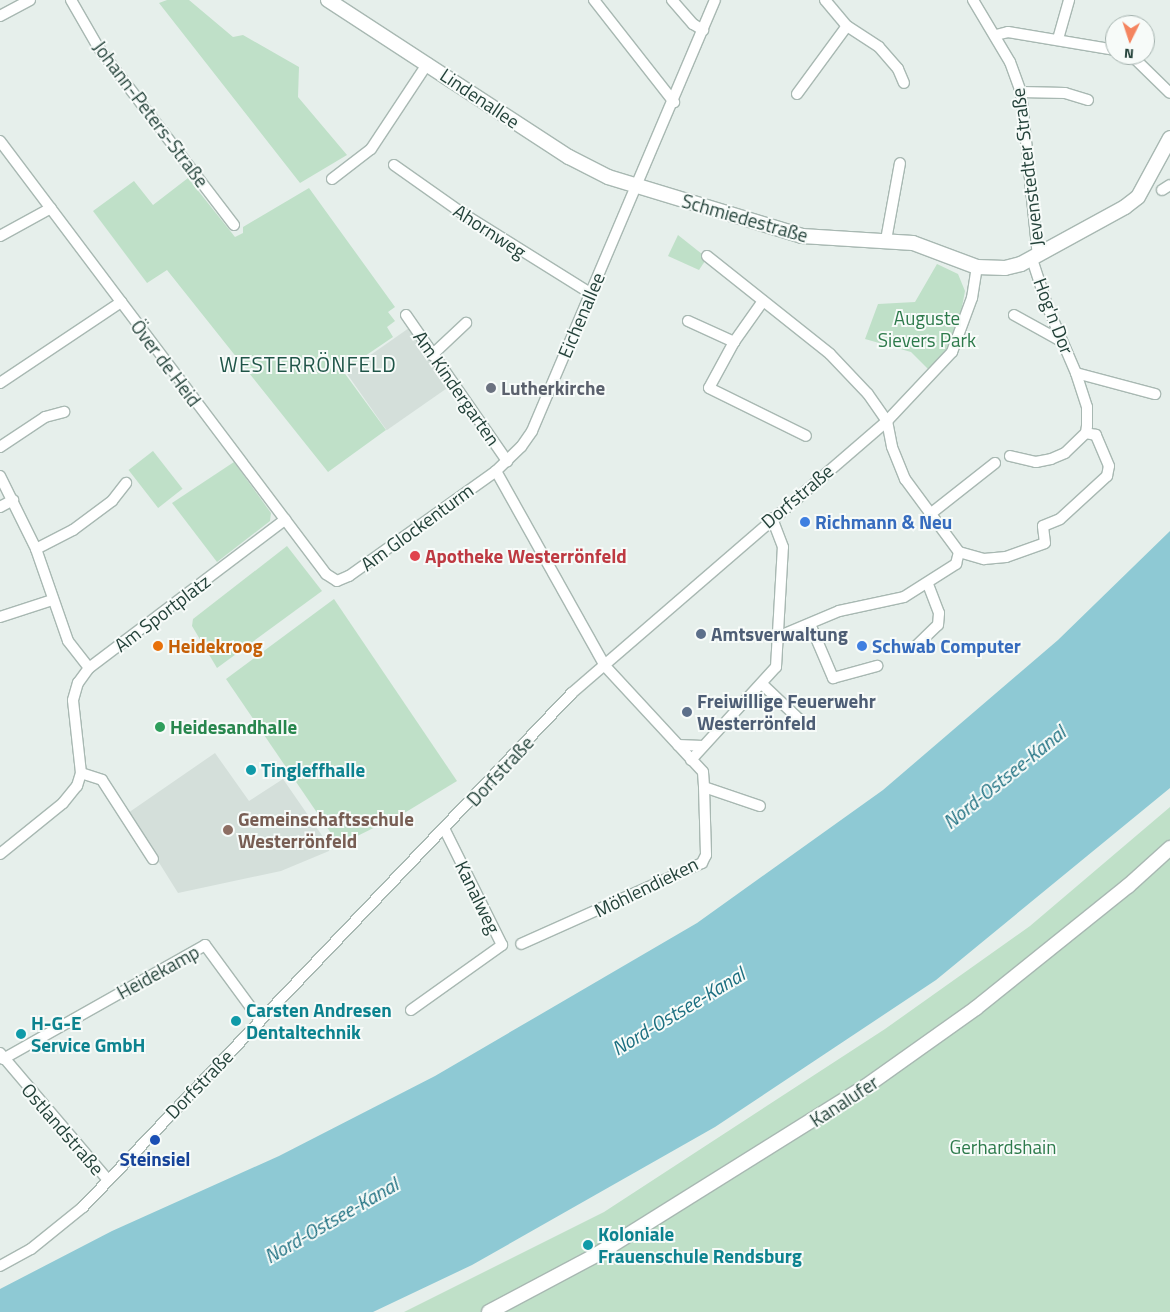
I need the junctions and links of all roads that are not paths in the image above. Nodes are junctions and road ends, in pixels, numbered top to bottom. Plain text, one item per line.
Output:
1 (30, 0) edge
2 (71, 0) edge
3 (328, 0) edge
4 (594, 0) edge
5 (672, 0) edge
6 (715, 0) edge
7 (825, 0) edge
8 (973, 0) edge
9 (1069, 0) edge
10 (0, 16) edge
11 (847, 26) junction
12 (703, 30) junction
13 (996, 35) junction
14 (1058, 39) junction
15 (1105, 48) edge
16 (428, 63) junction
17 (1141, 65) edge
18 (904, 83) dead end
19 (1021, 92) junction
20 (1170, 93) edge
21 (797, 94) dead end
22 (1088, 100) dead end
23 (674, 102) junction
24 (1170, 138) edge
25 (0, 141) edge
26 (900, 163) dead end
27 (394, 165) dead end
28 (332, 179) dead end
29 (636, 187) junction
30 (51, 208) junction
31 (234, 225) dead end
32 (0, 236) edge
33 (886, 240) junction
34 (707, 256) dead end
35 (1035, 257) junction
36 (977, 267) junction
37 (590, 293) junction
38 (762, 301) junction
39 (121, 302) junction
40 (406, 314) dead end
41 (1014, 315) dead end
42 (688, 321) dead end
43 (466, 323) dead end
44 (1061, 341) junction
45 (734, 342) junction
46 (432, 355) junction
47 (1076, 373) junction
48 (0, 383) edge
49 (1155, 394) dead end
50 (64, 412) dead end
51 (886, 421) junction
52 (1086, 433) junction
53 (806, 436) dead end
54 (0, 447) edge
55 (1010, 456) dead end
56 (507, 461) junction
57 (995, 463) dead end
58 (496, 470) junction
59 (0, 476) edge
60 (126, 483) dead end
61 (12, 500) junction
62 (0, 507) edge
63 (929, 515) junction
64 (772, 518) junction
65 (285, 520) junction
66 (36, 548) junction
67 (959, 552) junction
68 (337, 581) joint
69 (928, 584) junction
70 (52, 600) junction
71 (0, 617) edge
72 (810, 624) junction
73 (777, 637) junction
74 (916, 646) dead end
75 (605, 666) junction
76 (877, 666) dead end
77 (89, 668) junction
78 (762, 685) junction
79 (799, 719) dead end
80 (678, 745) junction
81 (703, 746) junction
82 (691, 760) junction
83 (82, 773) junction
84 (704, 787) junction
85 (760, 806) dead end
86 (445, 830) junction
87 (1170, 848) edge
88 (0, 854) edge
89 (153, 859) dead end
90 (521, 944) dead end
91 (411, 1010) dead end
92 (260, 1020) junction
93 (2, 1056) edge
94 (108, 1180) junction
95 (0, 1266) edge
96 (489, 1312) edge

1 - 10 street
2 - 31 street, Johann-Peters-Straße
3 - 16 street, Lindenallee
4 - 23 street
5 - 12 street
6 - 12 street, Eichenallee
7 - 11 street
8 - 13 street, Jevenstedter Straße
9 - 14 street
11 - 18 street
11 - 21 street
12 - 23 street, Eichenallee
13 - 14 street
13 - 19 street, Jevenstedter Straße
14 - 15 street
16 - 28 street
16 - 29 street, Lindenallee
17 - 20 street
19 - 22 street
19 - 35 street, Jevenstedter Straße
23 - 29 street, Eichenallee
24 - 35 street
25 - 30 street, Över de Heid
26 - 33 street
27 - 37 street, Ahornweg
29 - 33 street, Schmiedestraße
29 - 37 street, Eichenallee
30 - 32 street
30 - 39 street, Över de Heid
33 - 36 street, Schmiedestraße
34 - 38 street
35 - 36 street, Schmiedestraße
35 - 44 street, Hog'n Dor
36 - 51 street, Dorfstraße
37 - 56 street, Eichenallee
38 - 45 street
38 - 51 street
39 - 48 street
39 - 65 street, Över de Heid
40 - 46 street, Am Kindergarten
41 - 44 street
42 - 45 street
43 - 46 street
44 - 47 street, Hog'n Dor
45 - 53 street
46 - 56 street, Am Kindergarten
47 - 49 street, Hog'n Dor
47 - 52 street, Hog'n Dor
50 - 54 street
51 - 63 street
51 - 64 street, Dorfstraße
52 - 55 street
52 - 67 street
56 - 58 street, Eichenallee
57 - 63 street
58 - 68 street, Am Glockenturm
58 - 75 street
59 - 61 street
60 - 66 street
61 - 62 street
61 - 66 street
63 - 67 street
64 - 73 street
64 - 75 street, Dorfstraße
65 - 68 street, Över de Heid
65 - 77 street, Am Sportplatz
66 - 70 street
67 - 69 street
69 - 72 street
69 - 74 street
70 - 71 street
70 - 77 street
72 - 73 street
72 - 76 street
73 - 78 street
75 - 80 street, Möhlendieken
75 - 86 street, Dorfstraße
77 - 83 street, Am Sportplatz
78 - 79 street
78 - 81 street
80 - 81 street
80 - 82 street, Möhlendieken
81 - 82 street
82 - 84 street, Möhlendieken
83 - 88 street
83 - 89 street
84 - 85 street
84 - 90 street, Möhlendieken
86 - 91 street, Kanalweg
86 - 92 street, Dorfstraße
87 - 96 street, Kanalufer
92 - 93 street, Heidekamp
92 - 94 street, Dorfstraße
93 - 94 street, Ostlandstraße
94 - 95 street, Dorfstraße

